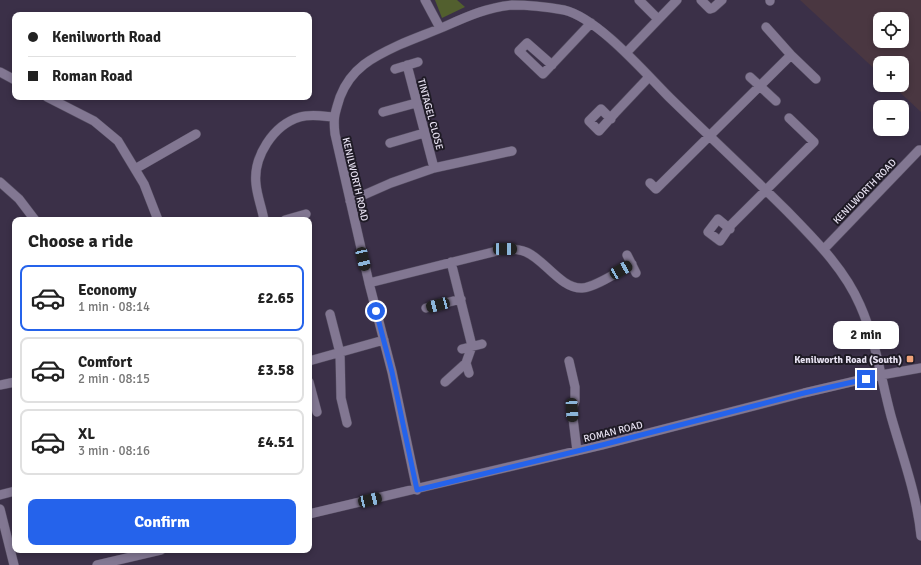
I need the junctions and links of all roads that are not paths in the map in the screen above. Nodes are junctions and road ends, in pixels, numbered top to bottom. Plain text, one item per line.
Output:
1 (425, 0) edge
2 (639, 0) edge
3 (677, 0) edge
4 (701, 0) edge
5 (722, 0) edge
6 (541, 4) edge
7 (658, 19) junction
8 (591, 23) junction
9 (766, 27) dead end
10 (440, 28) junction
11 (626, 53) junction
12 (791, 55) junction
13 (418, 62) dead end
14 (407, 65) junction
15 (552, 65) dead end
16 (395, 69) dead end
17 (0, 72) edge
18 (750, 76) dead end
19 (649, 77) junction
20 (12, 78) edge
21 (816, 79) dead end
22 (759, 85) junction
23 (54, 100) edge
24 (776, 101) dead end
25 (416, 103) junction
26 (383, 112) dead end
27 (613, 116) dead end
28 (333, 117) junction
29 (789, 118) dead end
30 (424, 133) junction
31 (196, 134) dead end
32 (709, 136) junction
33 (390, 143) dead end
34 (506, 143) dead end
35 (921, 150) edge
36 (434, 168) junction
37 (135, 169) junction
38 (0, 182) edge
39 (650, 183) dead end
40 (766, 190) junction
41 (350, 201) junction
42 (306, 214) edge
43 (33, 217) edge
44 (157, 217) edge
45 (263, 217) edge
46 (296, 217) edge
47 (730, 227) dead end
48 (824, 249) junction
49 (451, 262) junction
50 (636, 273) dead end
51 (369, 283) junction
52 (461, 299) junction
53 (426, 308) dead end
54 (330, 314) dead end
55 (384, 340) junction
56 (482, 344) dead end
57 (472, 346) junction
58 (462, 349) dead end
59 (340, 353) junction
60 (312, 360) edge
61 (569, 361) dead end
62 (466, 363) junction
63 (921, 368) edge
64 (469, 374) dead end
65 (881, 375) junction
66 (444, 382) dead end
67 (12, 383) edge
68 (0, 386) edge
69 (312, 394) edge
70 (317, 412) dead end
71 (347, 424) dead end
72 (577, 451) junction
73 (417, 490) junction
74 (12, 492) edge
75 (0, 495) edge
76 (0, 509) edge
77 (312, 513) edge
78 (921, 536) edge
79 (148, 553) edge
80 (14, 565) edge
81 (97, 565) edge

1 - 10 street
2 - 7 street
3 - 7 street
4 - 5 street
6 - 8 street, KENILWORTH ROAD
6 - 10 street, KENILWORTH ROAD
7 - 11 street
8 - 11 street, KENILWORTH ROAD
8 - 15 street
9 - 12 street
10 - 28 street, KENILWORTH ROAD
11 - 19 street, KENILWORTH ROAD
12 - 21 street
12 - 22 street
13 - 14 street
14 - 16 street
14 - 25 street, TINTAGEL CLOSE
17 - 20 street
18 - 22 street
19 - 27 street
19 - 32 street, KENILWORTH ROAD
22 - 24 street
22 - 32 street
23 - 37 street
25 - 26 street
25 - 30 street, TINTAGEL CLOSE
28 - 41 street, KENILWORTH ROAD
28 - 45 street
29 - 40 street
30 - 33 street
30 - 36 street, TINTAGEL CLOSE
31 - 37 street
32 - 39 street
32 - 40 street, KENILWORTH ROAD
34 - 36 street
35 - 48 street, KENILWORTH ROAD
36 - 41 street
37 - 44 street
38 - 43 street
40 - 47 street
40 - 48 street, KENILWORTH ROAD
41 - 51 street, KENILWORTH ROAD
42 - 46 street
48 - 65 street, KENILWORTH ROAD
49 - 50 street
49 - 51 street
49 - 52 street
51 - 55 street, KENILWORTH ROAD
52 - 53 street
52 - 57 street
54 - 59 street
55 - 59 street
55 - 73 street, KENILWORTH ROAD
56 - 57 street
57 - 58 street
57 - 62 street
59 - 60 street
59 - 71 street
61 - 72 street
62 - 64 street
62 - 66 street
63 - 65 street, ROMAN ROAD
65 - 72 street, ROMAN ROAD
65 - 78 street, KENILWORTH ROAD
67 - 68 street
69 - 70 street
72 - 73 street, ROMAN ROAD
73 - 77 street, ROMAN ROAD
74 - 75 street
76 - 80 street
79 - 81 street

